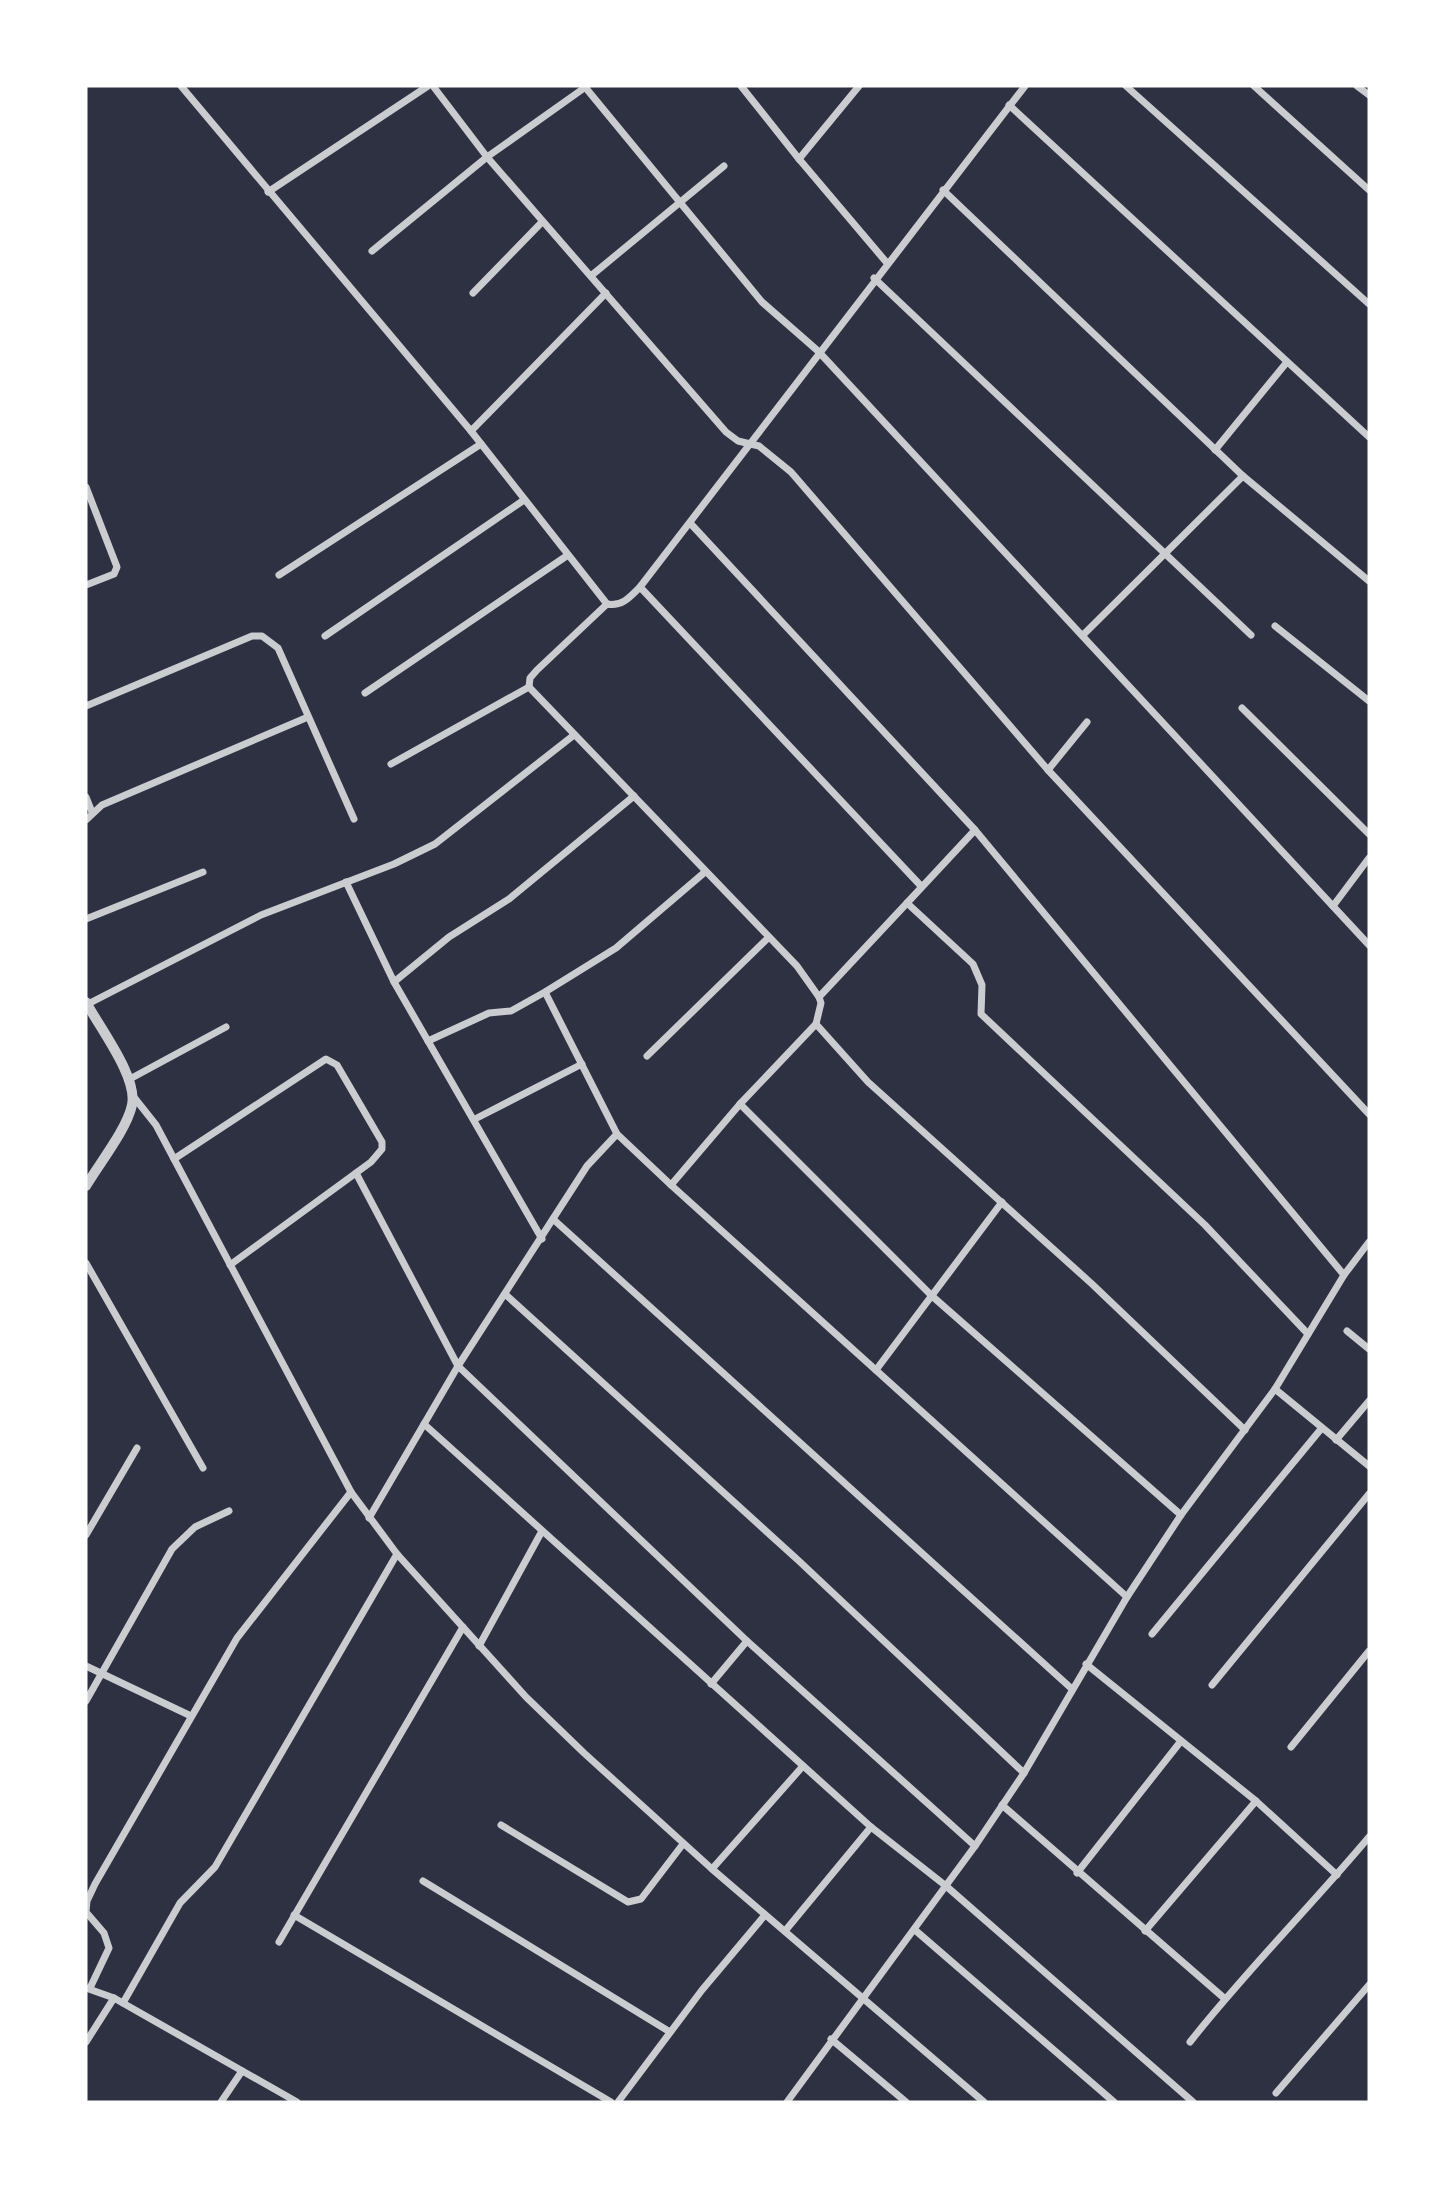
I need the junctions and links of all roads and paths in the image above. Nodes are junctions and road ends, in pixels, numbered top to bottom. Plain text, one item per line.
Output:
1 (431, 86) edge
2 (586, 86) edge
3 (741, 86) edge
4 (1025, 86) edge
5 (1126, 86) edge
6 (1254, 86) edge
7 (1357, 86) edge
8 (185, 87) edge
9 (856, 87) edge
10 (1369, 95) edge
11 (1009, 105) junction
12 (486, 157) junction
13 (799, 159) junction
14 (724, 166) dead end
15 (943, 190) junction
16 (1369, 190) edge
17 (268, 192) junction
18 (679, 202) junction
19 (542, 222) junction
20 (372, 251) dead end
21 (887, 263) junction
22 (592, 275) junction
23 (874, 278) junction
24 (473, 293) dead end
25 (606, 293) junction
26 (1369, 304) edge
27 (818, 351) junction
28 (1287, 362) junction
29 (471, 431) junction
30 (1369, 437) edge
31 (748, 443) junction
32 (481, 444) junction
33 (1215, 450) junction
34 (1243, 476) junction
35 (86, 486) edge
36 (524, 500) junction
37 (690, 523) junction
38 (568, 555) junction
39 (1164, 555) junction
40 (279, 575) dead end
41 (1369, 581) edge
42 (86, 585) edge
43 (640, 587) junction
44 (607, 604) junction
45 (1275, 626) dead end
46 (1084, 634) junction
47 (1251, 635) dead end
48 (325, 636) dead end
49 (529, 687) junction
50 (365, 693) dead end
51 (1369, 701) edge
52 (86, 706) edge
53 (1242, 708) dead end
54 (308, 717) junction
55 (1087, 722) dead end
56 (574, 735) junction
57 (391, 764) dead end
58 (1048, 770) junction
59 (634, 796) junction
60 (86, 797) edge
61 (92, 812) junction
62 (354, 819) dead end
63 (86, 820) edge
64 (975, 830) junction
65 (1369, 834) edge
66 (1369, 858) edge
67 (203, 872) dead end
68 (705, 872) junction
69 (346, 882) junction
70 (921, 886) junction
71 (907, 903) junction
72 (1333, 906) junction
73 (86, 919) edge
74 (768, 938) junction
75 (1369, 945) edge
76 (394, 982) junction
77 (545, 992) junction
78 (819, 997) junction
79 (86, 1004) edge
80 (816, 1024) junction
81 (226, 1027) dead end
82 (428, 1041) junction
83 (647, 1056) dead end
84 (582, 1064) junction
85 (128, 1080) junction
86 (133, 1096) junction
87 (740, 1104) junction
88 (1369, 1114) edge
89 (475, 1119) junction
90 (617, 1134) junction
91 (174, 1159) junction
92 (356, 1173) junction
93 (671, 1185) junction
94 (86, 1186) edge
95 (1002, 1202) junction
96 (554, 1219) junction
97 (542, 1239) junction
98 (1369, 1242) edge
99 (86, 1263) edge
100 (230, 1265) junction
101 (1344, 1275) junction
102 (505, 1294) junction
103 (932, 1296) junction
104 (1347, 1331) dead end
105 (1308, 1334) junction
106 (1369, 1349) edge
107 (458, 1366) junction
108 (876, 1370) junction
109 (1275, 1389) junction
110 (1369, 1401) edge
111 (424, 1424) junction
112 (1321, 1429) junction
113 (1245, 1430) junction
114 (1336, 1440) junction
115 (137, 1448) dead end
116 (1369, 1466) edge
117 (203, 1468) dead end
118 (351, 1493) junction
119 (1369, 1494) edge
120 (229, 1511) dead end
121 (1181, 1515) junction
122 (369, 1518) junction
123 (542, 1531) junction
124 (86, 1535) edge
125 (397, 1554) junction
126 (1127, 1597) junction
127 (463, 1627) junction
128 (1152, 1634) dead end
129 (747, 1641) junction
130 (480, 1646) junction
131 (1369, 1651) edge
132 (1086, 1664) junction
133 (86, 1666) edge
134 (101, 1673) junction
135 (711, 1684) junction
136 (1212, 1685) dead end
137 (1072, 1689) junction
138 (86, 1701) edge
139 (191, 1716) junction
140 (1181, 1741) junction
141 (1291, 1747) dead end
142 (803, 1766) junction
143 (1024, 1773) junction
144 (1256, 1801) junction
145 (1002, 1805) junction
146 (501, 1825) dead end
147 (871, 1827) junction
148 (1369, 1837) edge
149 (683, 1844) junction
150 (975, 1846) junction
151 (712, 1869) junction
152 (1077, 1872) junction
153 (1337, 1875) junction
154 (423, 1881) dead end
155 (946, 1886) junction
156 (294, 1915) junction
157 (765, 1915) junction
158 (915, 1930) junction
159 (785, 1931) junction
160 (1145, 1931) junction
161 (279, 1942) dead end
162 (1369, 1985) edge
163 (88, 1988) edge
164 (114, 1998) junction
165 (862, 1998) junction
166 (1224, 1998) junction
167 (123, 2003) junction
168 (670, 2032) junction
169 (831, 2039) junction
170 (86, 2042) edge
171 (1190, 2042) dead end
172 (242, 2071) junction
173 (1276, 2092) dead end
174 (220, 2102) edge
175 (297, 2102) edge
176 (611, 2102) edge
177 (618, 2102) edge
178 (787, 2102) edge
179 (906, 2102) edge
180 (984, 2102) edge
181 (1114, 2102) edge
182 (1193, 2102) edge

1 - 12 street
1 - 17 street
2 - 12 street
2 - 18 street
3 - 13 street
4 - 11 street
5 - 26 street
6 - 16 street
7 - 10 street
8 - 17 street
9 - 13 street
11 - 15 street
11 - 28 street
12 - 19 street
12 - 20 street
13 - 21 street
14 - 18 street
15 - 21 street
15 - 33 street
17 - 29 street
18 - 22 street
18 - 27 street
19 - 22 street
19 - 24 street
21 - 23 street
22 - 25 street
23 - 27 street
23 - 39 street
25 - 29 street
25 - 31 street
27 - 31 street
27 - 46 street
28 - 30 street
28 - 33 street
29 - 32 street
31 - 37 street
31 - 58 street
32 - 36 street
32 - 40 street
33 - 34 street
34 - 39 street
34 - 41 street
35 - 42 street
36 - 38 street
36 - 48 street
37 - 43 street
37 - 64 street
38 - 44 street
38 - 50 street
39 - 46 street
39 - 47 street
43 - 44 street
43 - 70 street
44 - 49 street
45 - 51 street
46 - 72 street
49 - 56 street
49 - 57 street
52 - 54 street
53 - 65 street
54 - 61 street
54 - 62 street
55 - 58 street
56 - 59 street
56 - 69 street
58 - 88 street
59 - 68 street
59 - 76 street
60 - 61 street
61 - 63 street
64 - 70 street
64 - 101 street
66 - 72 street
67 - 73 street
68 - 74 street
68 - 77 street
69 - 76 street
69 - 79 street
70 - 71 street
71 - 78 street
71 - 105 street
72 - 75 street
74 - 78 street
74 - 83 street
76 - 82 street
77 - 82 street
77 - 84 street
78 - 80 street
79 - 85 street
80 - 87 street
80 - 95 street
81 - 85 street
82 - 89 street
84 - 89 street
84 - 90 street
85 - 86 street
86 - 91 street
86 - 94 street
87 - 93 street
87 - 103 street
89 - 97 street
90 - 93 street
90 - 96 street
91 - 92 street
91 - 100 street
92 - 100 street
92 - 107 street
93 - 108 street
95 - 103 street
95 - 113 street
96 - 97 street
96 - 137 street
97 - 102 street
98 - 101 street
99 - 117 street
100 - 118 street
101 - 105 street
102 - 107 street
102 - 143 street
103 - 108 street
103 - 121 street
104 - 106 street
105 - 109 street
107 - 111 street
107 - 129 street
108 - 126 street
109 - 112 street
109 - 113 street
110 - 114 street
111 - 122 street
111 - 123 street
112 - 114 street
112 - 128 street
113 - 121 street
114 - 116 street
115 - 124 street
118 - 122 street
118 - 139 street
119 - 136 street
120 - 134 street
121 - 126 street
122 - 125 street
123 - 130 street
123 - 135 street
125 - 127 street
125 - 167 street
126 - 132 street
127 - 130 street
127 - 156 street
129 - 135 street
129 - 150 street
130 - 149 street
131 - 141 street
132 - 137 street
132 - 140 street
133 - 134 street
134 - 138 street
134 - 139 street
135 - 142 street
137 - 143 street
139 - 163 street
140 - 144 street
140 - 152 street
142 - 147 street
142 - 151 street
143 - 145 street
144 - 153 street
144 - 160 street
145 - 150 street
145 - 152 street
146 - 149 street
147 - 155 street
147 - 159 street
148 - 153 street
149 - 151 street
150 - 155 street
151 - 157 street
152 - 160 street
153 - 166 street
154 - 168 street
155 - 158 street
155 - 182 street
156 - 161 street
156 - 176 street
157 - 159 street
157 - 168 street
158 - 165 street
158 - 181 street
159 - 165 street
160 - 166 street
162 - 173 street
163 - 164 street
164 - 167 street
164 - 170 street
165 - 169 street
165 - 180 street
166 - 171 street
167 - 172 street
168 - 177 street
169 - 178 street
169 - 179 street
172 - 174 street
172 - 175 street

